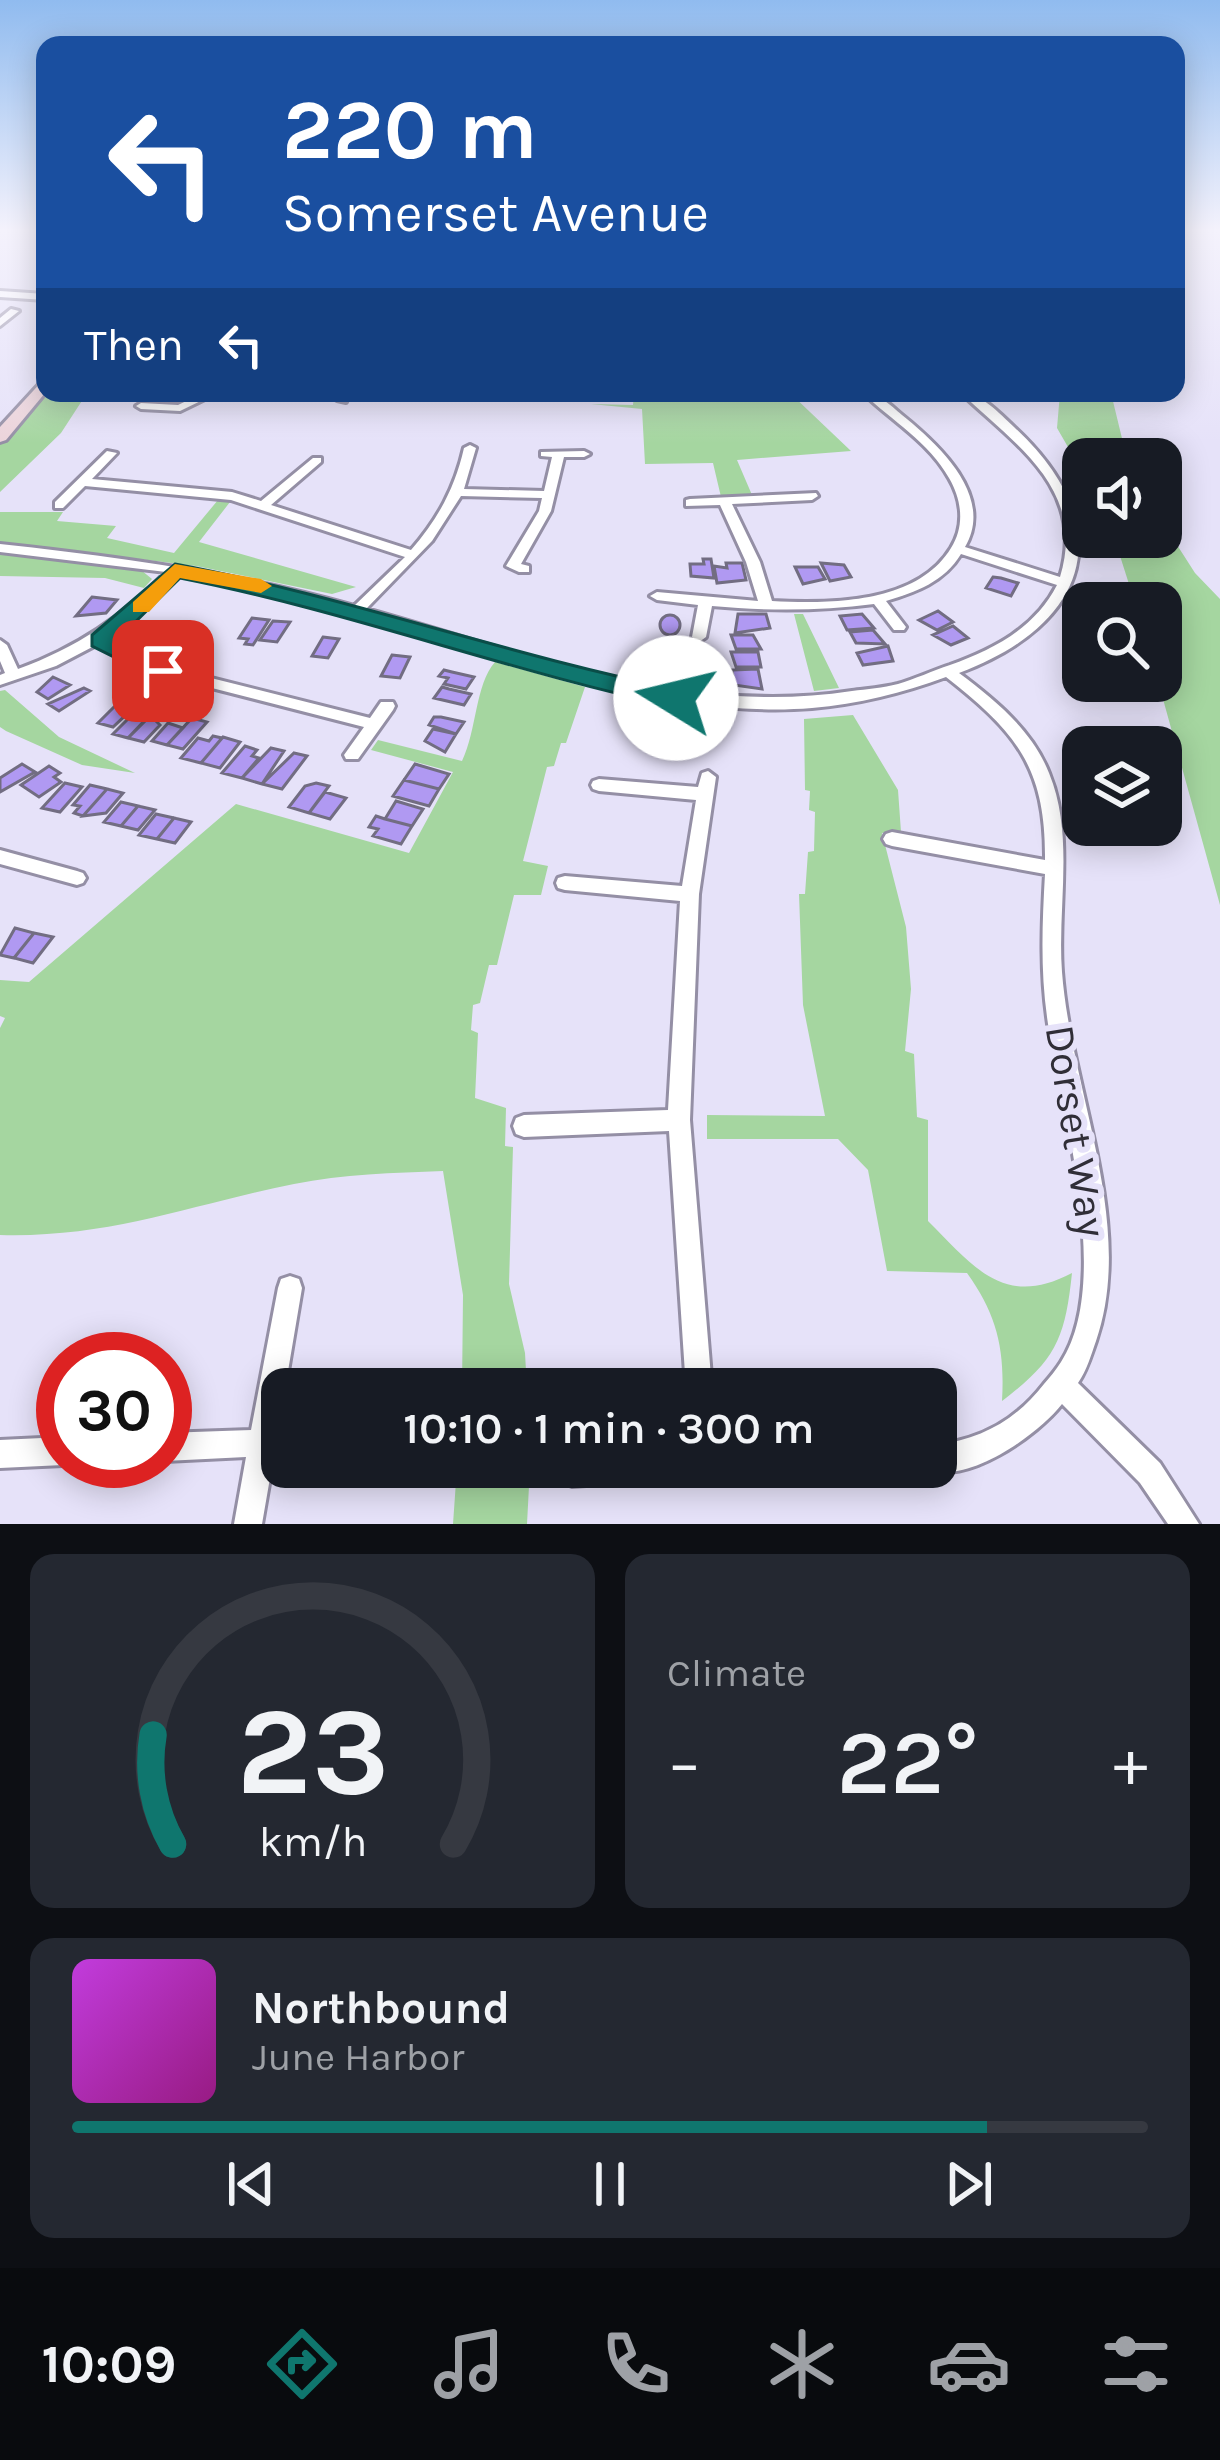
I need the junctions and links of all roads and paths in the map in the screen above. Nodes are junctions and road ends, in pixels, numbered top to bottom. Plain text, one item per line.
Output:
1 (36, 394) edge
2 (201, 402) edge
3 (875, 402) edge
4 (976, 402) edge
5 (141, 406) dead end
6 (0, 437) edge
7 (470, 448) dead end
8 (111, 453) dead end
9 (584, 454) dead end
10 (317, 460) dead end
11 (83, 482) junction
12 (458, 492) junction
13 (549, 495) junction
14 (812, 495) dead end
15 (690, 502) dead end
16 (725, 502) junction
17 (266, 504) junction
18 (59, 505) dead end
19 (0, 548) edge
20 (960, 550) junction
21 (413, 555) junction
22 (524, 568) dead end
23 (175, 570) junction
24 (1062, 582) edge
25 (1065, 582) edge
26 (1062, 589) edge
27 (657, 596) dead end
28 (878, 599) junction
29 (706, 602) junction
30 (766, 606) junction
31 (356, 611) junction
32 (899, 627) dead end
33 (699, 638) dead end
34 (101, 640) junction
35 (0, 645) edge
36 (951, 674) junction
37 (7, 678) edge
38 (387, 706) dead end
39 (374, 724) junction
40 (352, 754) dead end
41 (599, 785) dead end
42 (892, 839) dead end
43 (0, 857) edge
44 (1050, 868) junction
45 (77, 878) dead end
46 (565, 883) dead end
47 (690, 894) junction
48 (679, 1120) junction
49 (524, 1126) dead end
50 (290, 1288) dead end
51 (276, 1368) edge
52 (697, 1368) edge
53 (1065, 1388) junction
54 (261, 1443) edge
55 (192, 1446) edge
56 (261, 1449) edge
57 (36, 1452) edge
58 (0, 1454) edge
59 (957, 1457) edge
60 (248, 1524) edge
61 (1185, 1524) edge

1 - 6 main road
2 - 5 street
3 - 20 street
4 - 25 street
7 - 12 street
8 - 11 street
9 - 13 street
10 - 17 street
11 - 17 street
11 - 18 street
12 - 13 street
12 - 21 street
13 - 22 street
14 - 16 street
15 - 16 street
16 - 30 street
17 - 21 street
19 - 23 street
20 - 24 street
20 - 28 street
21 - 31 street
23 - 31 street
23 - 34 street
26 - 36 street
27 - 29 street
28 - 30 street
28 - 32 street
29 - 30 street
29 - 33 street
31 - 36 street
34 - 37 street
34 - 39 street
35 - 37 street
36 - 44 street, Dorset Way
38 - 39 street
39 - 40 street
41 - 47 street
42 - 44 street
43 - 45 street
44 - 53 street, Dorset Way
46 - 47 street
47 - 48 street
48 - 49 street
48 - 52 street
50 - 51 street
53 - 59 street, Dorset Way
53 - 61 street
54 - 55 street
56 - 60 street
57 - 58 street

